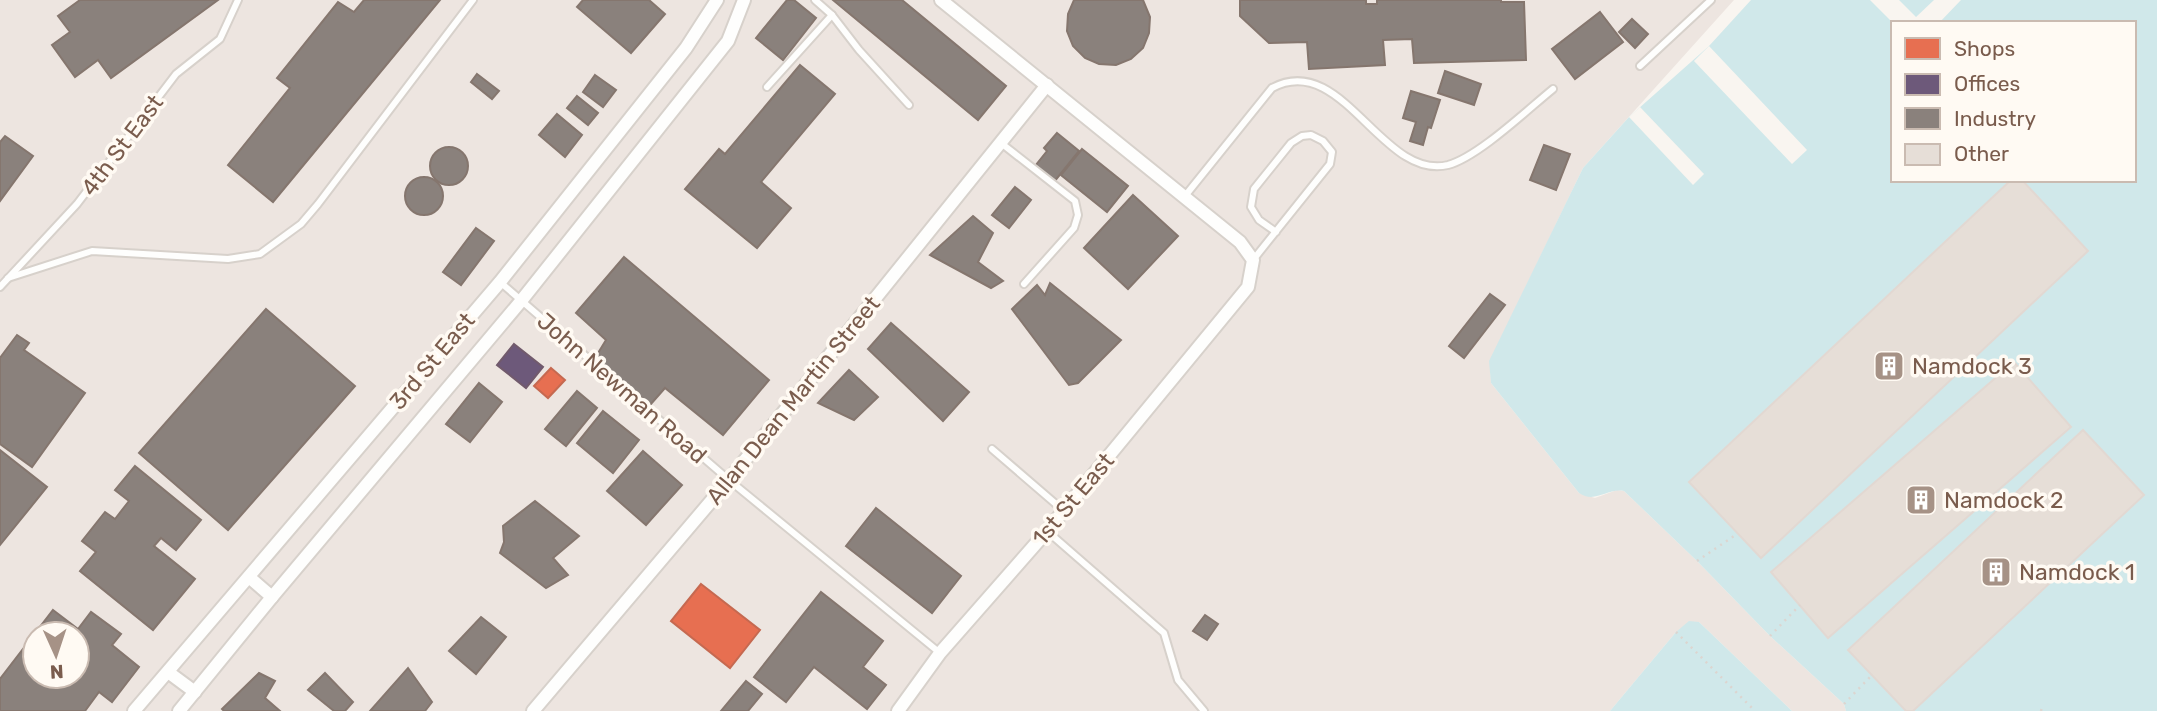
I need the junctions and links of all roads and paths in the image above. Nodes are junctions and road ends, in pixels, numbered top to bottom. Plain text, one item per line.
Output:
1 (238, 0) edge
2 (473, 0) edge
3 (717, 0) edge
4 (744, 0) edge
5 (815, 0) edge
6 (941, 0) edge
7 (1711, 0) edge
8 (832, 15) junction
9 (1640, 66) dead end
10 (1047, 85) junction
11 (767, 87) dead end
12 (1553, 89) dead end
13 (909, 105) dead end
14 (1001, 143) junction
15 (1185, 196) junction
16 (1276, 232) junction
17 (1253, 260) junction
18 (8, 278) junction
19 (500, 282) junction
20 (1024, 284) dead end
21 (0, 287) edge
22 (521, 301) junction
23 (992, 449) dead end
24 (729, 480) junction
25 (1064, 511) junction
26 (1047, 531) junction
27 (1737, 534) dead end
28 (1698, 561) dead end
29 (249, 577) junction
30 (272, 597) junction
31 (1800, 605) dead end
32 (1676, 632) dead end
33 (1770, 636) dead end
34 (940, 653) junction
35 (168, 672) junction
36 (1872, 675) dead end
37 (195, 692) junction
38 (1844, 704) dead end
39 (902, 710) edge
40 (134, 711) edge
41 (179, 711) edge
42 (533, 711) edge
43 (1204, 711) edge
44 (1755, 711) edge

1 - 18 lane, 4th St East
2 - 18 lane
3 - 19 street, 3rd St East
4 - 22 street, 3rd St East
5 - 8 lane
6 - 10 street
7 - 9 lane
8 - 11 lane
8 - 13 lane
10 - 14 street, Allan Dean Martin Street
10 - 15 street
12 - 15 lane
14 - 20 lane
14 - 24 street, Allan Dean Martin Street
15 - 17 street
16 - 16 lane
16 - 17 lane
17 - 25 street, 1st St East
18 - 21 lane, 4th St East
19 - 22 lane, John Newman Road
19 - 29 street, 3rd St East
22 - 24 lane, John Newman Road
22 - 30 street, 3rd St East
23 - 25 lane
24 - 34 lane, John Newman Road
24 - 42 street, Allan Dean Martin Street
25 - 26 street, 1st St East
26 - 34 street, 1st St East
26 - 43 lane
27 - 28 path
29 - 30 street
29 - 35 street, 3rd St East
30 - 37 street, 3rd St East
31 - 33 path
32 - 44 path
34 - 39 street, 1st St East
35 - 37 street
35 - 40 street, 3rd St East
36 - 38 path
37 - 41 street, 3rd St East

